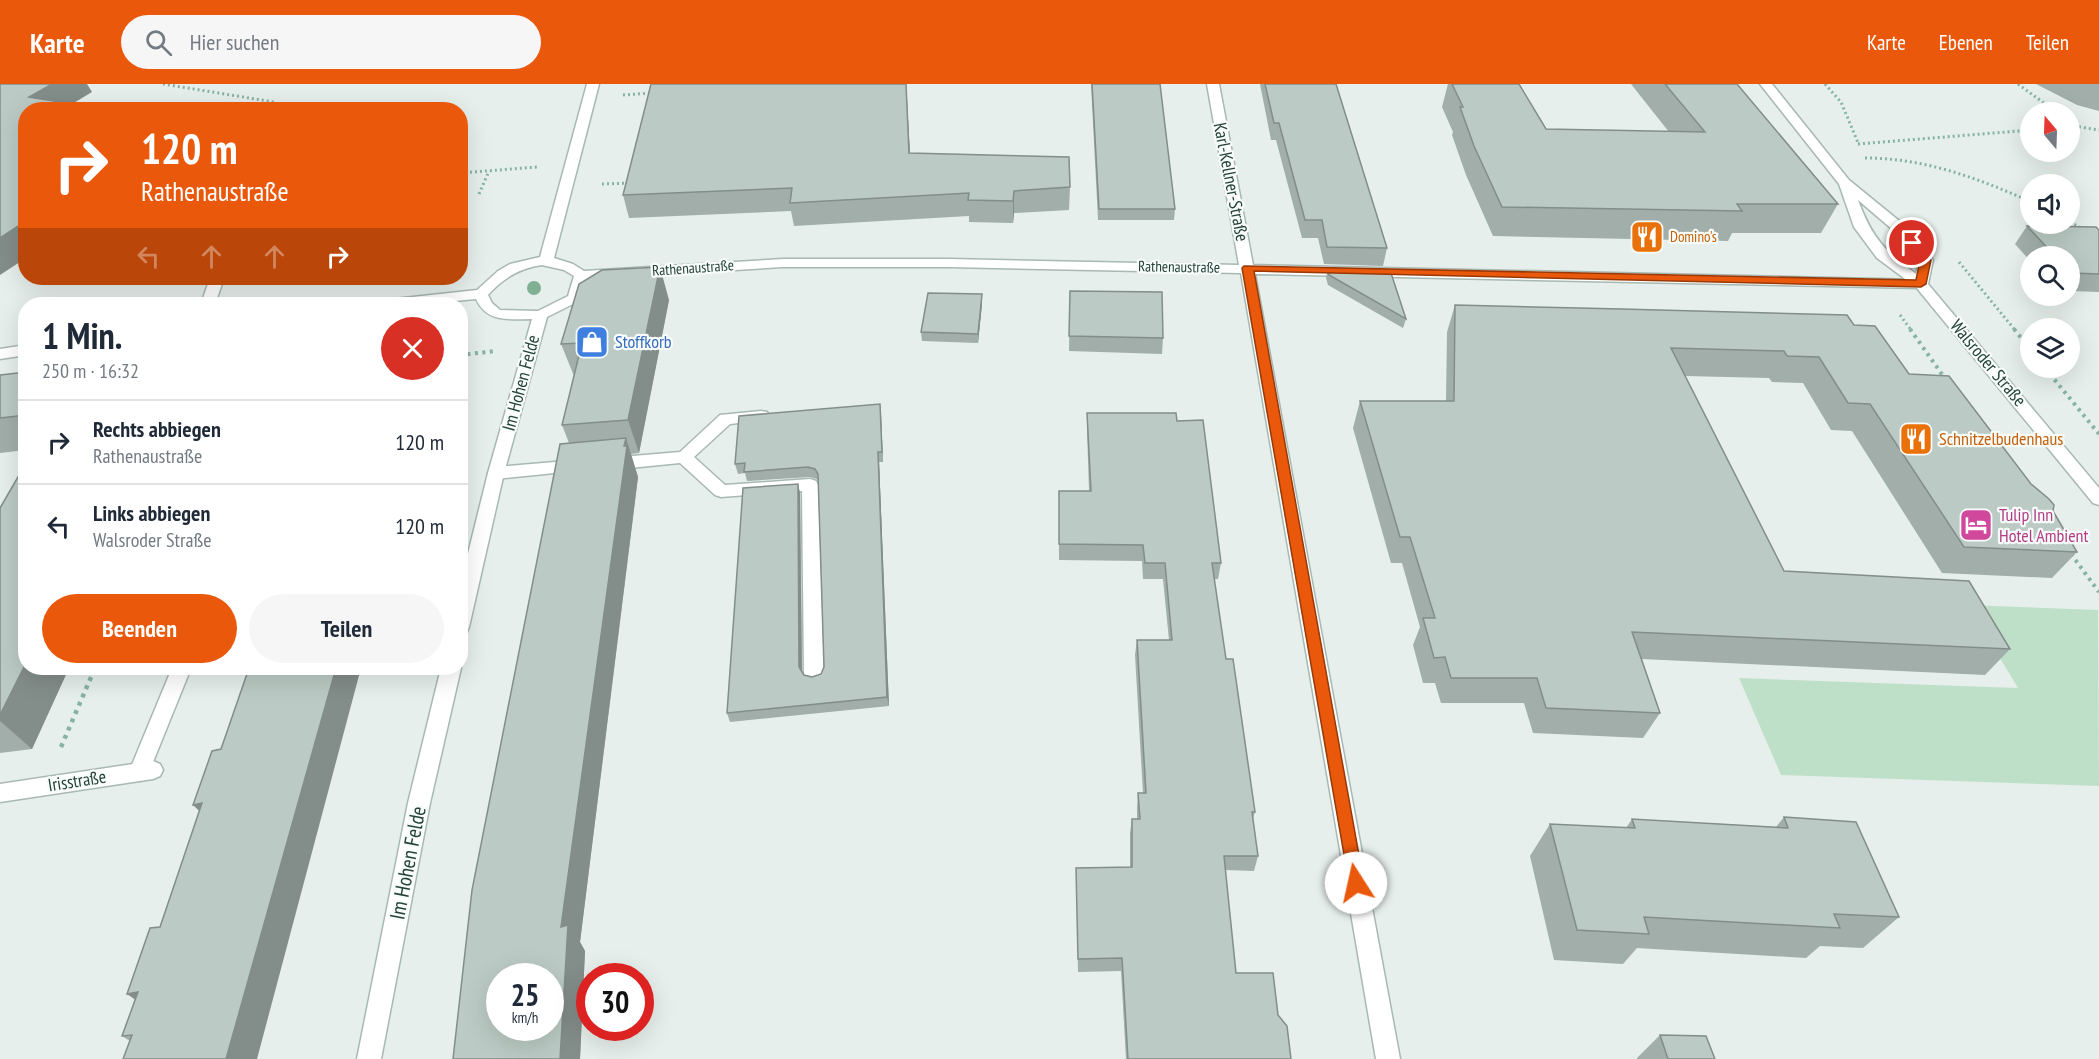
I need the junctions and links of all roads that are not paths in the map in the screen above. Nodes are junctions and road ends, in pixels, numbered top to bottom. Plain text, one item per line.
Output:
1 (1213, 84) edge
2 (1766, 84) edge
3 (591, 90) edge
4 (1845, 183) junction
5 (546, 261) junction
6 (1248, 268) junction
7 (581, 275) junction
8 (1921, 284) junction
9 (481, 294) junction
10 (452, 297) edge
11 (540, 315) junction
12 (18, 351) edge
13 (0, 354) edge
14 (782, 415) edge
15 (684, 457) junction
16 (496, 473) junction
17 (2099, 499) edge
18 (468, 593) edge
19 (179, 675) edge
20 (449, 675) edge
21 (814, 676) edge
22 (0, 793) edge
23 (369, 1059) edge
24 (1388, 1059) edge

1 - 6 street, Karl-Kellner-Straße
2 - 4 street, Walsroder Straße
3 - 5 street
4 - 8 street, Walsroder Straße
4 - 8 street, Walsroder Straße
5 - 7 street
5 - 9 street
6 - 7 street, Rathenaustraße
6 - 8 street, Rathenaustraße
6 - 24 street, Karl-Kellner-Straße
7 - 11 street
8 - 17 street, Walsroder Straße
9 - 10 street
9 - 11 street
11 - 16 street, Im Hohen Felde
12 - 13 street
14 - 15 street
15 - 16 street
15 - 21 street
16 - 18 street, Im Hohen Felde
19 - 22 street, Irisstraße
20 - 23 street, Im Hohen Felde

